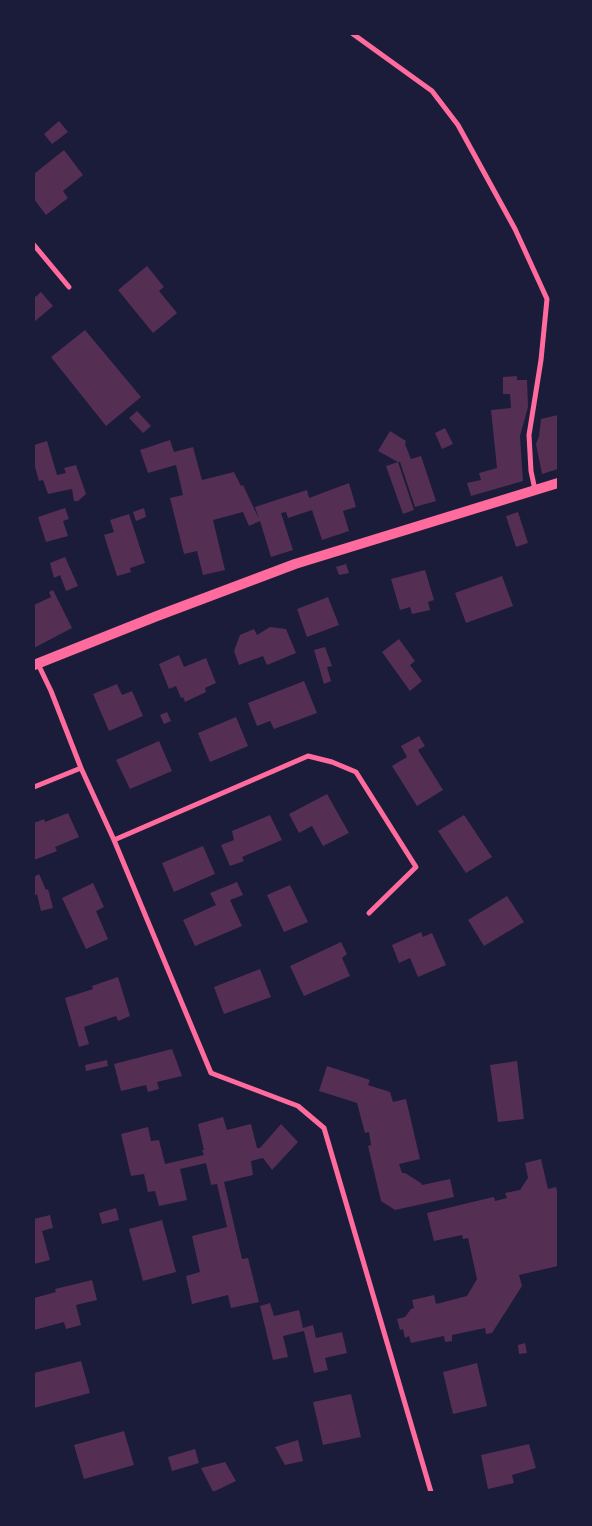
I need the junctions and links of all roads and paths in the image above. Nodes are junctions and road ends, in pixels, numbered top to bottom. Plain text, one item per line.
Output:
1 (353, 34) edge
2 (34, 245) edge
3 (68, 287) dead end
4 (558, 483) edge
5 (536, 490) junction
6 (36, 665) edge
7 (81, 768) junction
8 (34, 787) edge
9 (114, 840) junction
10 (369, 914) dead end
11 (431, 1492) edge

1 - 5 street
2 - 3 street
4 - 5 main road
5 - 6 main road
6 - 7 street
7 - 8 street
7 - 9 street
9 - 10 street
9 - 11 street

